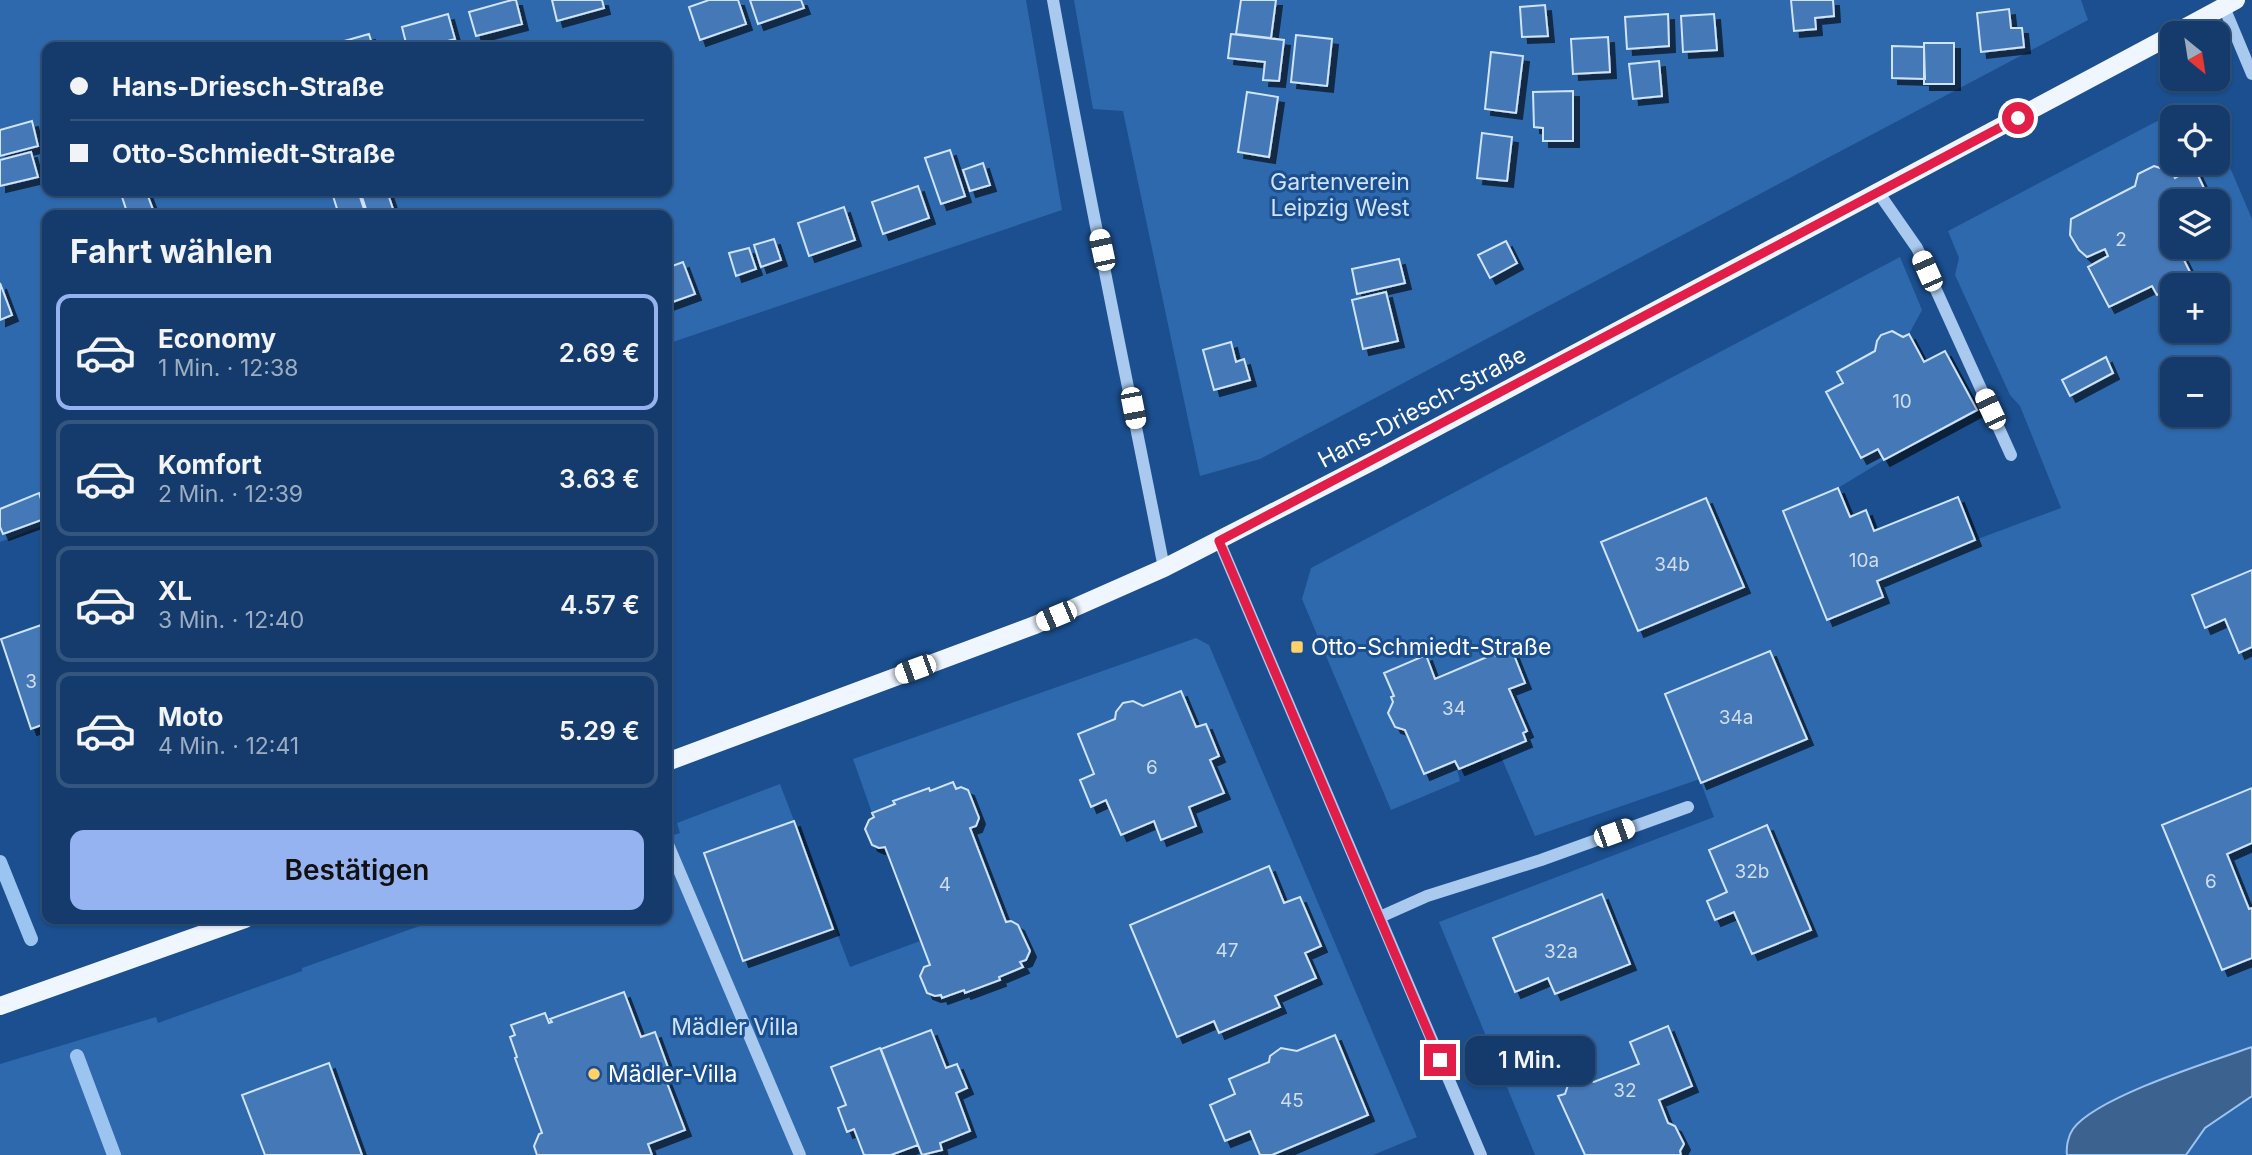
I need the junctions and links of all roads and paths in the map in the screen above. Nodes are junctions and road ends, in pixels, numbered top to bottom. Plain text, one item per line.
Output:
1 (1052, 0) edge
2 (2230, 3) edge
3 (2197, 21) edge
4 (2160, 41) edge
5 (2252, 74) edge
6 (1878, 192) junction
7 (2011, 455) dead end
8 (1219, 541) junction
9 (1164, 568) junction
10 (672, 760) edge
11 (1688, 807) dead end
12 (672, 854) edge
13 (1380, 917) junction
14 (231, 924) edge
15 (0, 1006) edge
16 (800, 1155) edge
17 (1481, 1155) edge

1 - 9 street
2 - 3 main road, Hans-Driesch-Straße
2 - 5 street
4 - 6 main road, Hans-Driesch-Straße
6 - 7 street
6 - 8 main road, Hans-Driesch-Straße
8 - 9 main road, Hans-Driesch-Straße
8 - 13 street
9 - 10 main road, Hans-Driesch-Straße
11 - 13 street
12 - 16 street
13 - 17 street
14 - 15 main road

